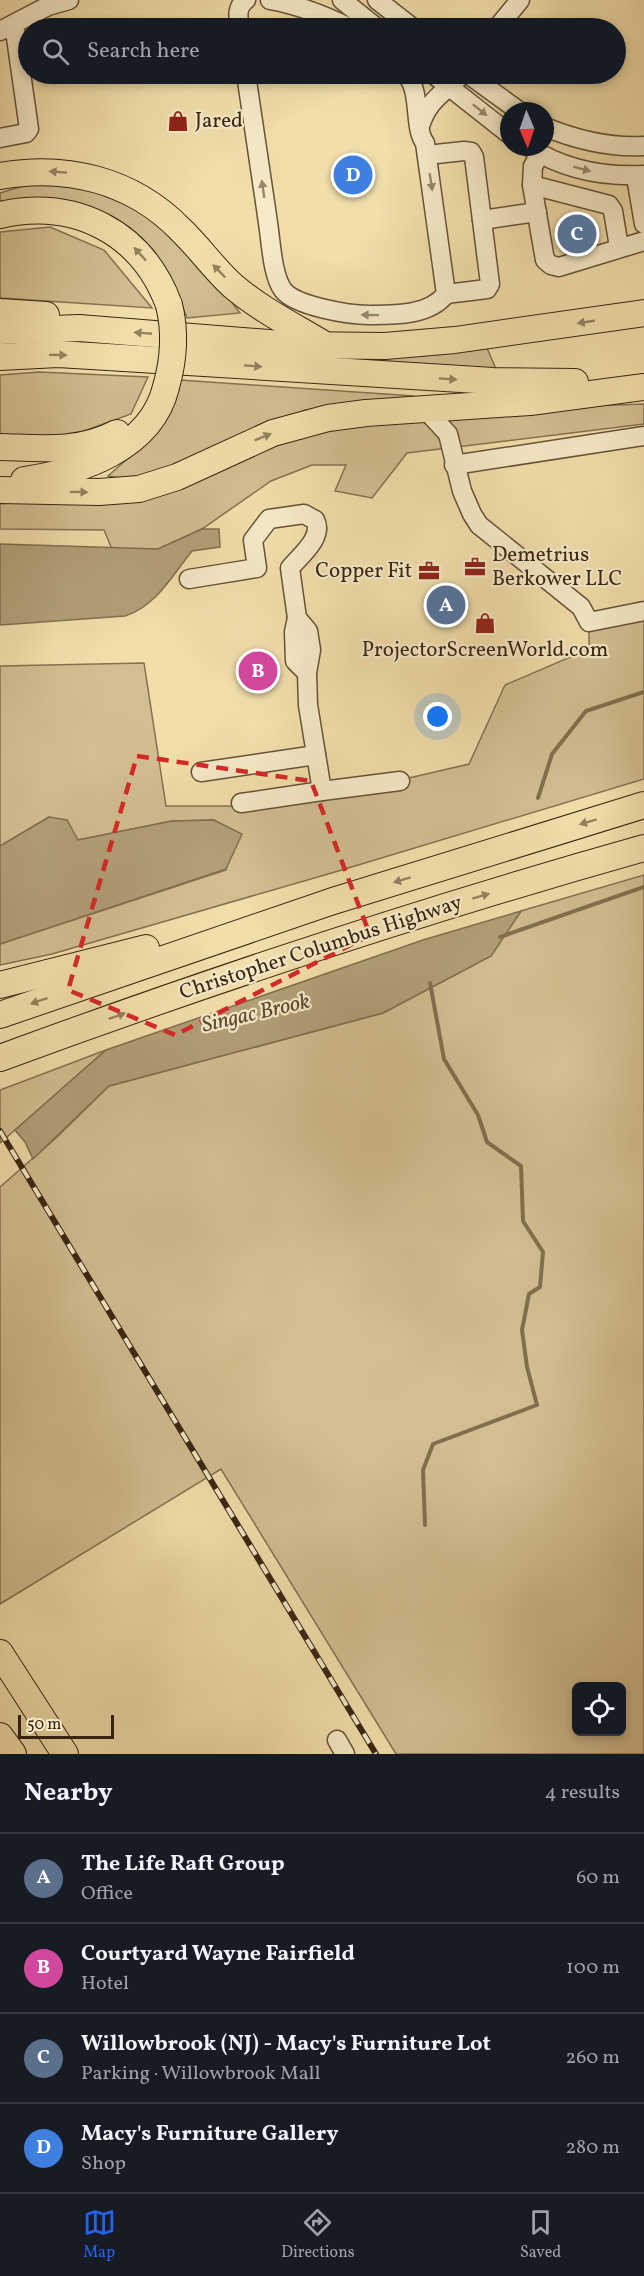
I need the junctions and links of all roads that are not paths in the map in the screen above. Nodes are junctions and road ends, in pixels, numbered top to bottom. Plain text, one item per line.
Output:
1 (69, 0) edge
2 (246, 0) edge
3 (270, 0) edge
4 (342, 0) edge
5 (377, 0) edge
6 (520, 0) edge
7 (25, 18) edge
8 (238, 18) edge
9 (330, 18) edge
10 (364, 18) edge
11 (400, 18) edge
12 (505, 18) edge
13 (7, 27) edge
14 (18, 78) edge
15 (19, 84) edge
16 (247, 84) edge
17 (411, 84) edge
18 (451, 84) edge
19 (460, 84) edge
20 (482, 84) edge
21 (507, 102) edge
22 (500, 125) edge
23 (420, 126) junction
24 (554, 131) edge
25 (0, 138) edge
26 (644, 146) edge
27 (427, 155) junction
28 (534, 156) edge
29 (547, 156) edge
30 (0, 176) edge
31 (644, 176) edge
32 (532, 185) junction
33 (537, 212) junction
34 (0, 215) edge
35 (482, 220) junction
36 (644, 224) edge
37 (644, 240) edge
38 (619, 247) junction
39 (446, 294) junction
40 (0, 312) edge
41 (644, 313) edge
42 (79, 328) junction
43 (0, 331) edge
44 (327, 346) junction
45 (0, 357) edge
46 (644, 376) edge
47 (166, 387) junction
48 (644, 387) edge
49 (425, 410) junction
50 (644, 436) edge
51 (0, 447) edge
52 (454, 465) junction
53 (0, 483) edge
54 (0, 490) edge
55 (257, 568) junction
56 (290, 568) junction
57 (189, 579) dead end
58 (644, 611) edge
59 (316, 755) junction
60 (201, 771) dead end
61 (400, 781) dead end
62 (322, 791) junction
63 (241, 803) dead end
64 (644, 805) edge
65 (644, 848) edge
66 (333, 901) junction
67 (0, 985) edge
68 (0, 1015) edge
69 (61, 1035) junction
70 (0, 1058) edge
71 (0, 1068) edge
72 (0, 1653) edge
73 (0, 1667) edge
74 (0, 1736) edge
75 (13, 1754) edge
76 (47, 1754) edge
77 (65, 1754) edge

1 - 7 street
2 - 8 street
3 - 9 street
4 - 10 street
5 - 11 street
6 - 12 street
13 - 14 street
15 - 25 street
39 -> 16 street
17 - 23 street
18 - 23 street
19 -> 22 street
20 - 21 street
23 - 27 street
24 - 26 street
27 - 35 street
27 -> 39 street
28 - 32 street
29 -> 31 street
44 -> 30 highway
31 - 36 street
32 - 33 street
32 - 38 street
33 - 35 street
33 - 38 street
47 -> 34 highway, bridge
35 - 39 street
37 - 38 street
40 - 42 highway
41 -> 44 highway
42 - 43 highway
44 -> 42 highway
45 -> 46 highway
47 - 51 highway
47 - 53 highway
48 - 49 highway
49 - 52 street
54 -> 49 highway
50 - 52 street
52 - 58 street
55 - 56 street
55 - 56 street
55 - 57 street
56 - 59 street
59 - 60 street
59 - 62 street
61 - 62 street
62 - 63 street
64 -> 66 highway, Christopher Columbus Highway
69 -> 65 highway, Christopher Columbus Highway
66 - 67 highway
66 -> 68 highway, Christopher Columbus Highway
69 - 70 highway, Christopher Columbus Highway
69 - 71 highway
72 - 77 highway
73 - 76 highway
74 - 75 highway

